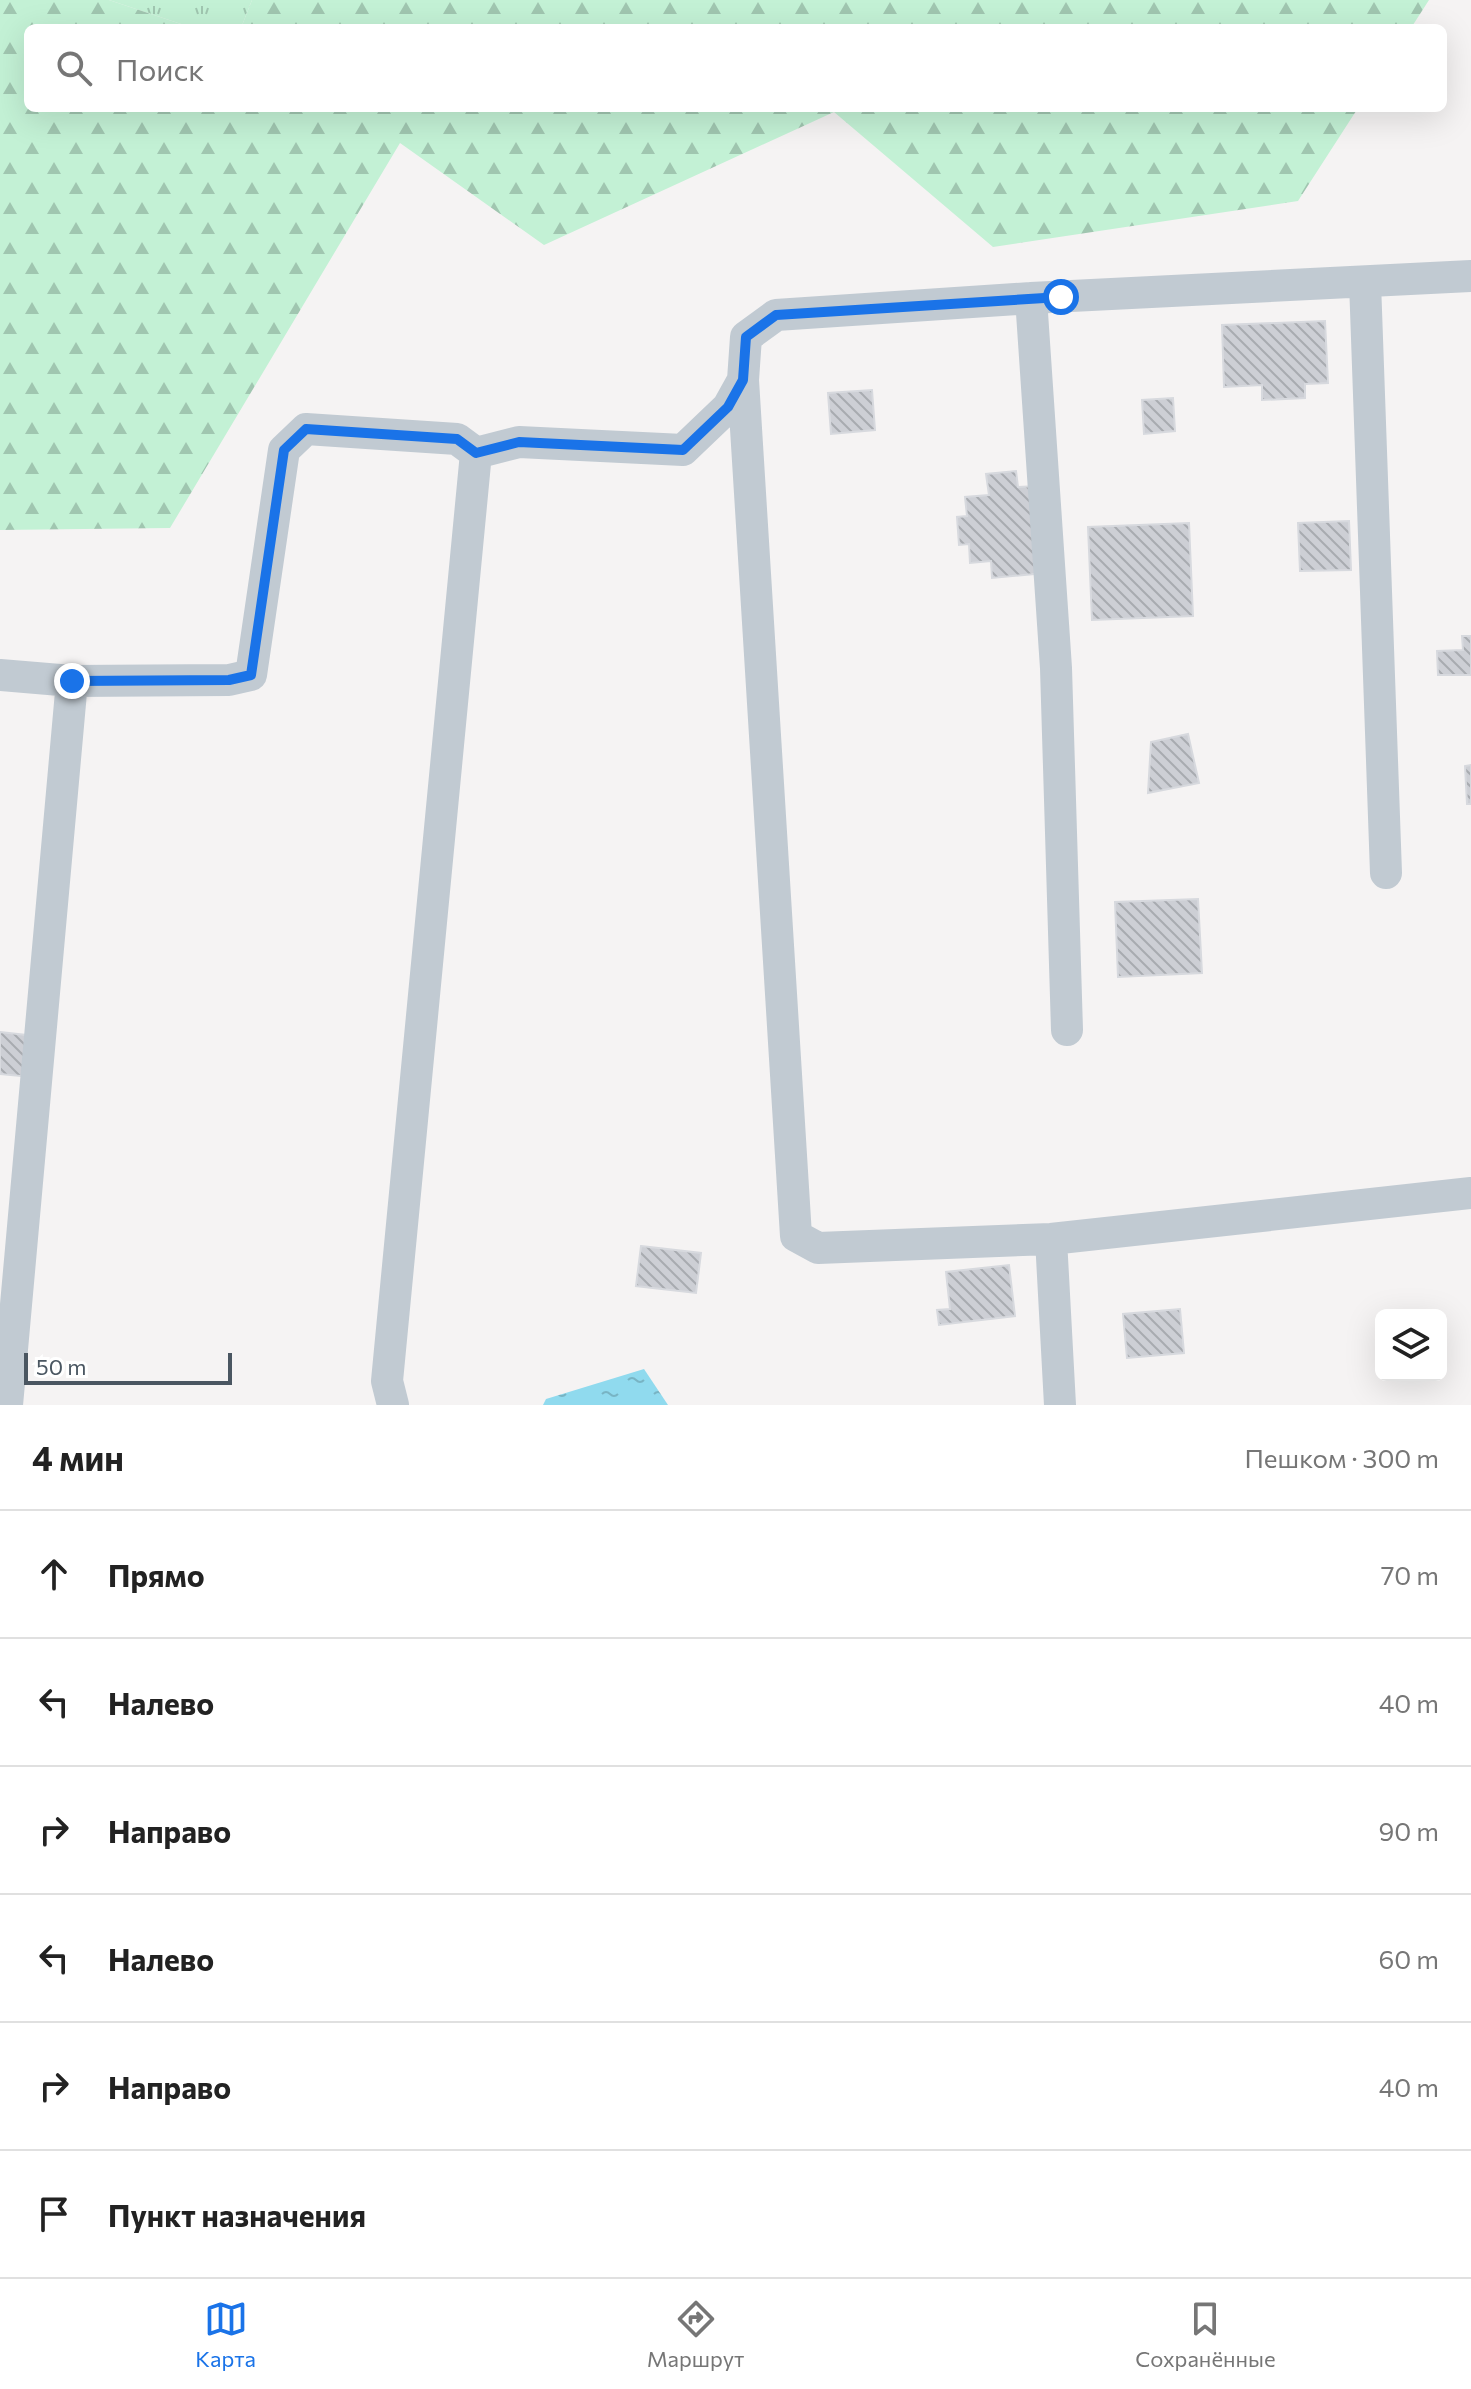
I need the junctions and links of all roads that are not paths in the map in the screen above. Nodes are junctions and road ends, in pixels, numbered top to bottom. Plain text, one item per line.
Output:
1 (1471, 276) edge
2 (1365, 282) junction
3 (1031, 298) junction
4 (743, 380) junction
5 (476, 453) junction
6 (0, 675) edge
7 (72, 681) junction
8 (1386, 873) dead end
9 (1067, 1030) dead end
10 (1471, 1193) edge
11 (1051, 1239) junction
12 (7, 1405) edge
13 (393, 1405) edge
14 (1060, 1405) edge

1 - 2 street
2 - 3 street
2 - 8 street
3 - 4 street
3 - 9 street
4 - 5 street
4 - 11 street
5 - 7 street
5 - 13 street
6 - 7 street
7 - 12 street
10 - 11 street
11 - 14 street

